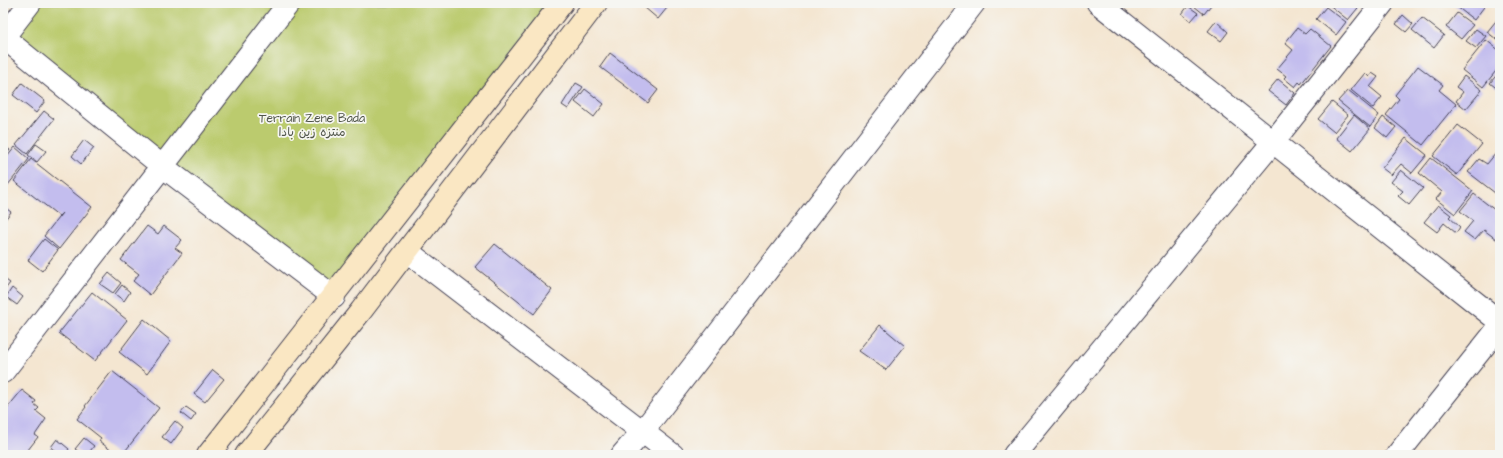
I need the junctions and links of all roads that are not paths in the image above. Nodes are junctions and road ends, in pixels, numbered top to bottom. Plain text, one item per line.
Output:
1 (30, 3) edge
2 (290, 3) edge
3 (562, 3) edge
4 (596, 3) edge
5 (974, 3) edge
6 (1098, 3) edge
7 (1383, 3) edge
8 (3, 38) edge
9 (1273, 142) junction
10 (162, 166) junction
11 (407, 251) junction
12 (334, 297) junction
13 (1500, 322) edge
14 (1500, 326) edge
15 (3, 372) edge
16 (643, 431) junction
17 (208, 455) edge
18 (246, 455) edge
19 (622, 455) edge
20 (672, 455) edge
21 (1014, 455) edge
22 (1397, 455) edge

1 - 8 street
2 - 10 street
3 - 12 street
4 - 11 street
5 - 16 street
6 - 9 street
7 - 9 street
8 - 10 street
9 - 13 street
9 - 21 street
10 - 12 street
10 - 15 street
11 - 16 street
11 - 18 street
12 - 17 street
14 - 22 street
16 - 19 street
16 - 20 street

